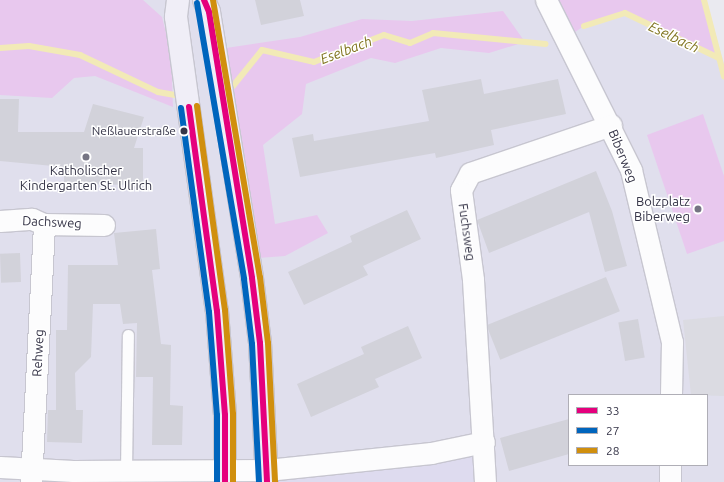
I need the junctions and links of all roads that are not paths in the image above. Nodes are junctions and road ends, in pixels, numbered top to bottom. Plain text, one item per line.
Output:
1 (178, 0) edge
2 (204, 0) edge
3 (546, 0) edge
4 (611, 125) junction
5 (0, 221) edge
6 (44, 224) junction
7 (104, 225) dead end
8 (128, 335) dead end
9 (671, 394) edge
10 (484, 442) junction
11 (670, 466) edge
12 (0, 467) edge
13 (126, 471) junction
14 (31, 476) edge
15 (225, 476) edge
16 (267, 476) edge
17 (485, 482) edge
18 (670, 482) edge

1 - 15 main road
2 - 16 main road
3 - 4 street, Biberweg
4 - 9 street, Biberweg
4 - 10 street, Fuchsweg
5 - 6 street, Dachsweg
6 - 7 street, Dachsweg
6 - 14 street, Rehweg
8 - 13 lane
10 - 16 street
10 - 17 street, Fuchsweg
11 - 18 street
12 - 14 street
13 - 14 street
13 - 15 street
15 - 16 street

